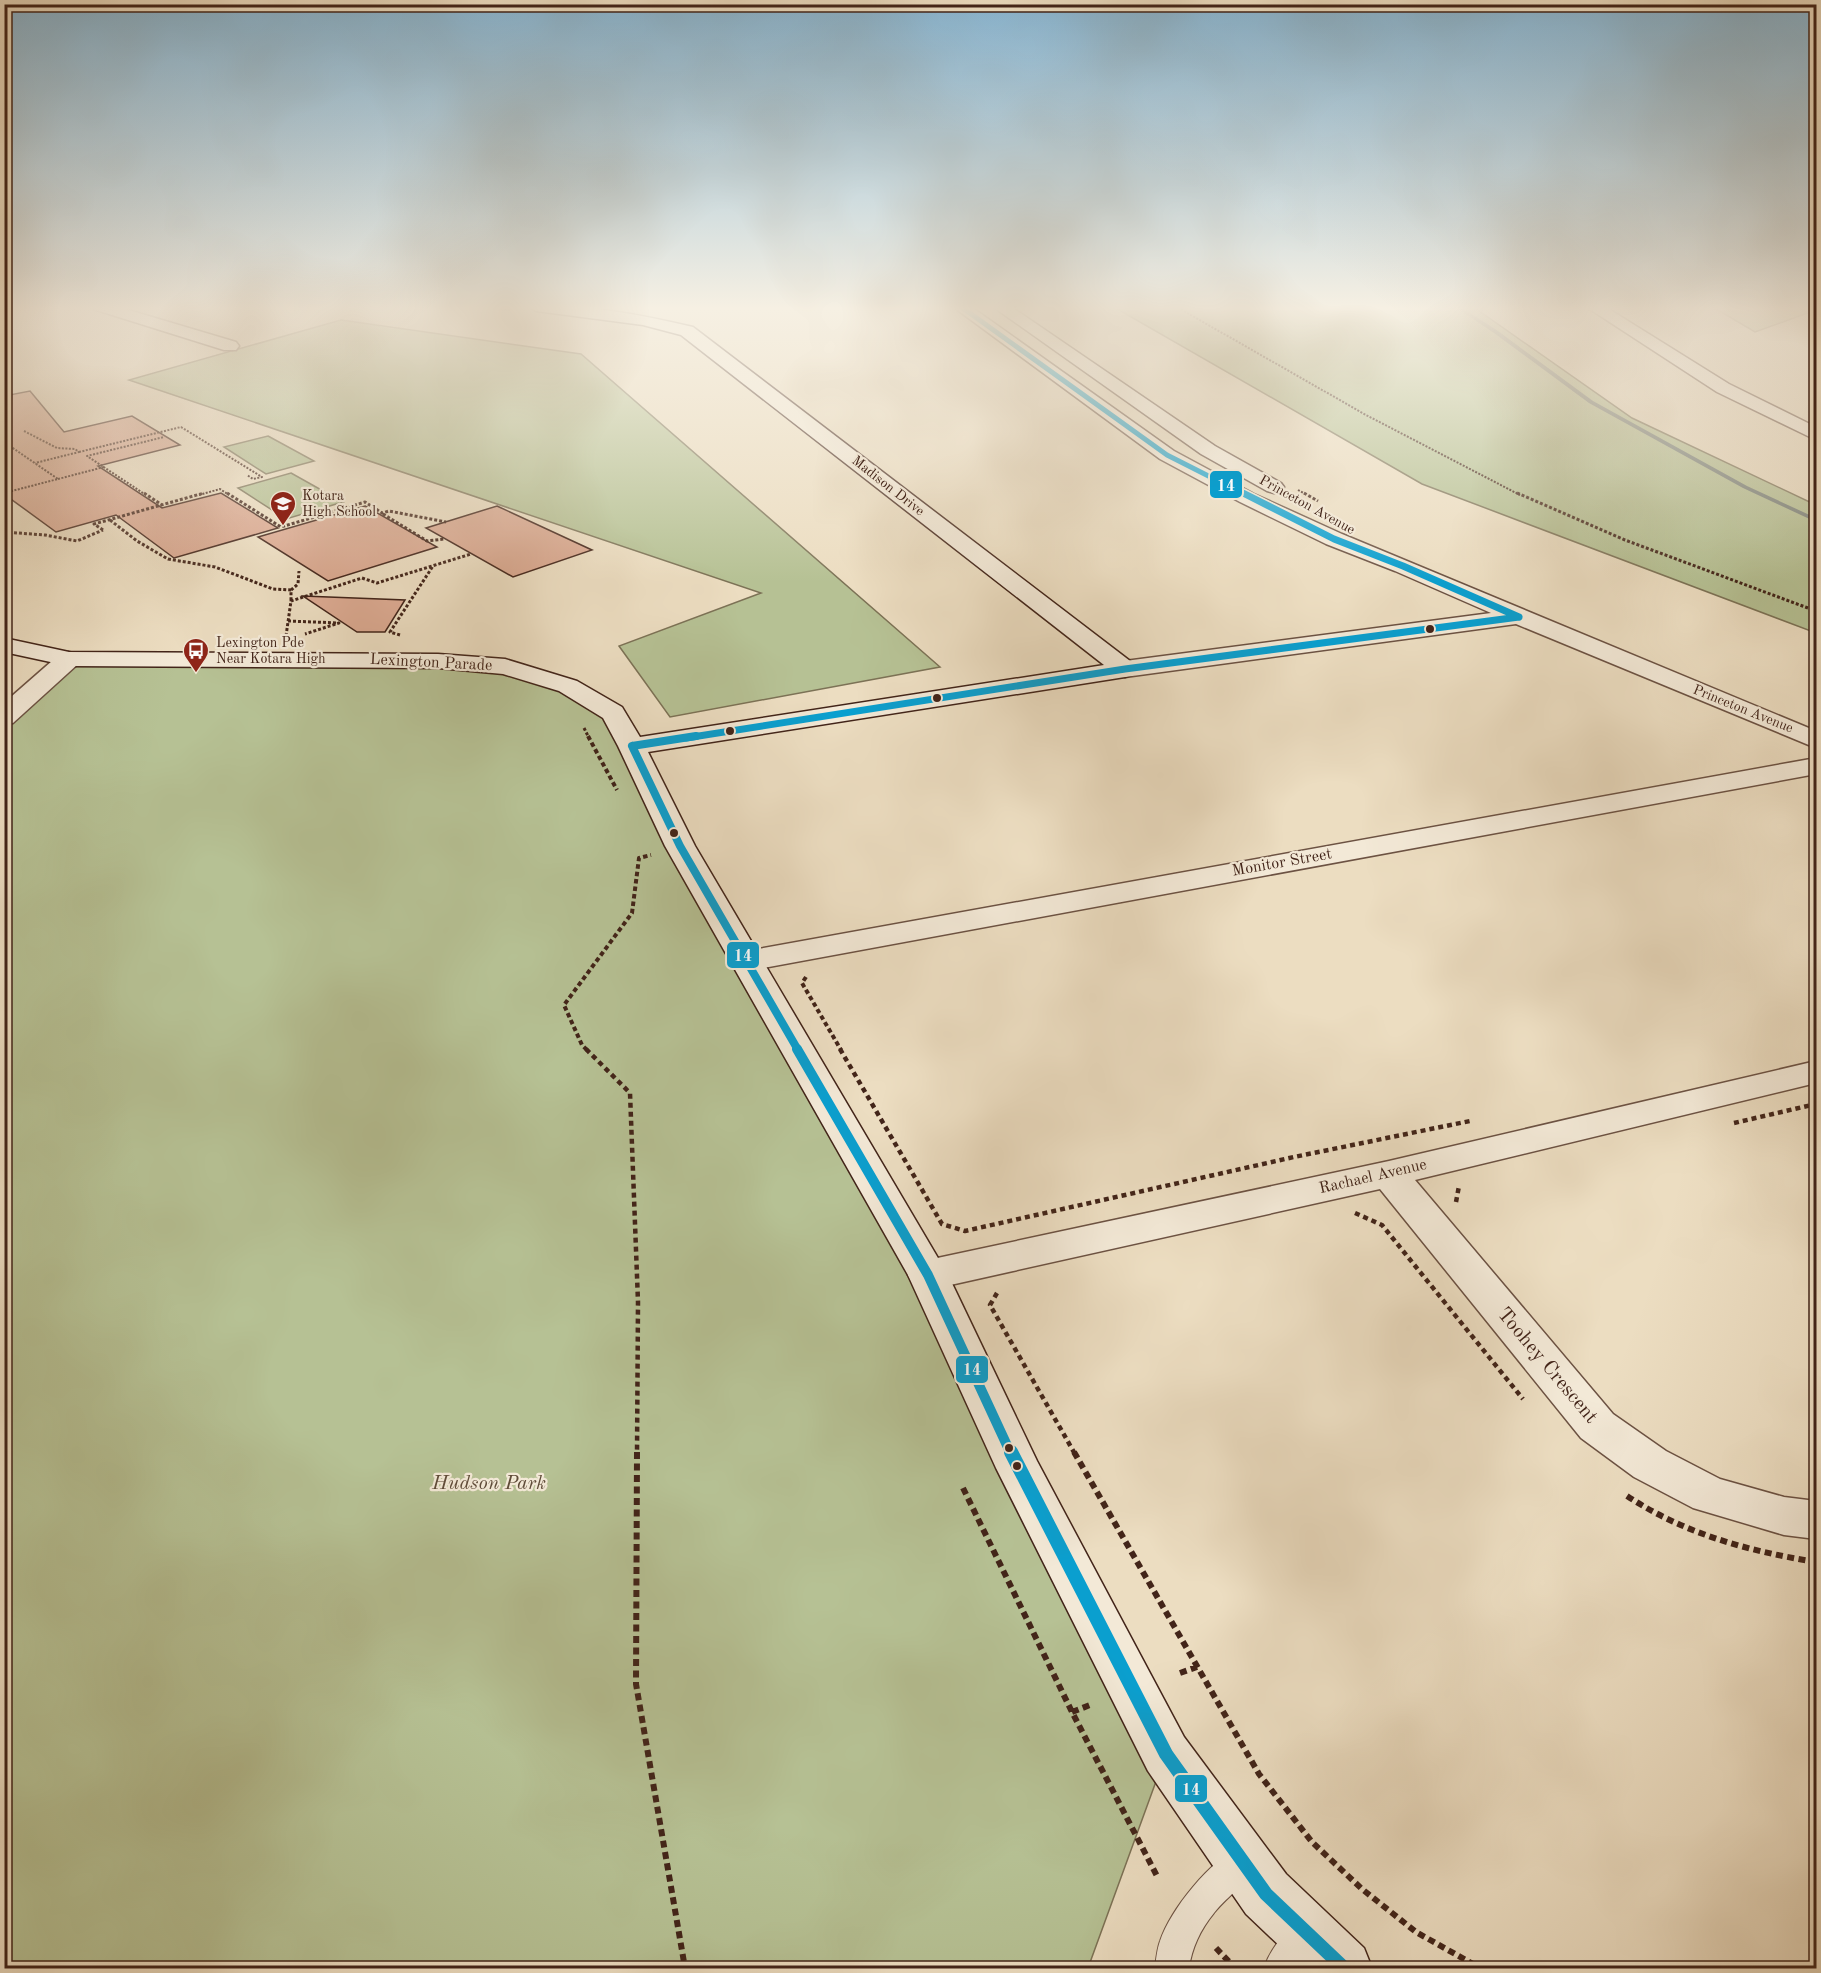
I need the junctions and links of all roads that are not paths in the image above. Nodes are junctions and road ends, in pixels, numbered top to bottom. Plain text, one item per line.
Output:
1 (774, 398) edge
2 (1088, 398) edge
3 (1133, 398) edge
4 (1743, 398) edge
5 (1816, 434) edge
6 (1403, 566) junction
7 (1519, 616) junction
8 (4, 645) edge
9 (69, 658) junction
10 (1125, 669) junction
11 (4, 717) edge
12 (1816, 740) edge
13 (632, 746) junction
14 (1816, 766) edge
15 (747, 961) junction
16 (1816, 1072) edge
17 (1389, 1174) junction
18 (928, 1275) junction
19 (1816, 1520) edge
20 (1243, 1861) junction
21 (1294, 1951) edge
22 (1172, 1968) edge
23 (1344, 1968) edge

1 - 10 street, Madison Drive
2 - 6 street, Princeton Avenue
3 - 6 street, Princeton Avenue
4 - 5 street
6 - 7 street, Princeton Avenue
7 - 10 street
7 - 12 street, Princeton Avenue
8 - 9 street, Lexington Parade
9 - 11 street
9 - 13 street, Lexington Parade
10 - 13 street
13 - 15 street, Lexington Parade
14 - 15 street, Monitor Street
15 - 18 street, Lexington Parade
16 - 17 street, Rachael Avenue
17 - 18 street, Rachael Avenue
17 - 19 street, Toohey Crescent
18 - 20 street, Lexington Parade
20 - 21 street, Lexington Parade
20 - 22 lane
21 - 23 street, Lexington Parade

